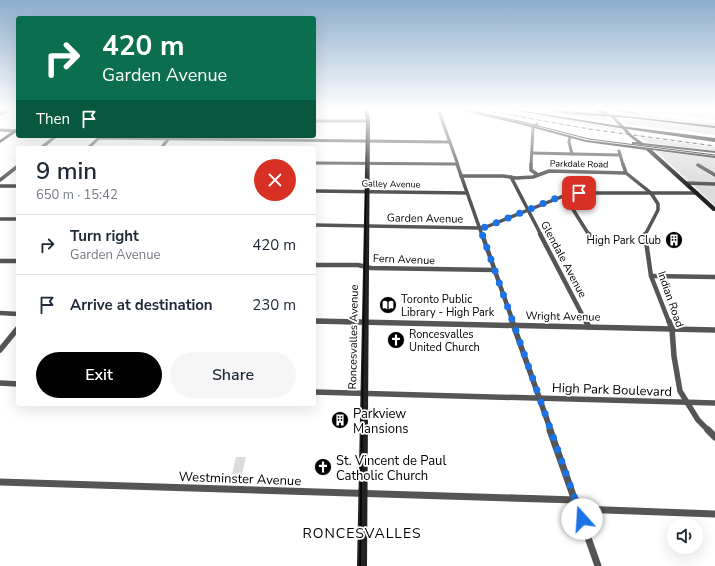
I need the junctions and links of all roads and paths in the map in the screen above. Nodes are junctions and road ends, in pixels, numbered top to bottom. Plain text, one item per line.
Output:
1 (9, 135) edge
2 (367, 135) edge
3 (447, 135) edge
4 (535, 135) edge
5 (566, 135) edge
6 (580, 135) edge
7 (630, 135) edge
8 (690, 135) edge
9 (696, 135) edge
10 (570, 137) junction
11 (54, 138) edge
12 (99, 138) edge
13 (169, 138) edge
14 (219, 138) edge
15 (715, 138) edge
16 (635, 140) junction
17 (367, 141) junction
18 (0, 142) edge
19 (449, 142) junction
20 (44, 146) edge
21 (90, 146) edge
22 (163, 146) edge
23 (619, 150) dead end
24 (715, 152) edge
25 (532, 153) junction
26 (572, 154) junction
27 (620, 155) junction
28 (715, 157) edge
29 (316, 163) edge
30 (367, 163) junction
31 (457, 164) junction
32 (698, 165) dead end
33 (16, 168) edge
34 (626, 173) junction
35 (538, 175) junction
36 (715, 175) edge
37 (461, 176) junction
38 (511, 177) junction
39 (0, 180) edge
40 (686, 183) junction
41 (715, 184) edge
42 (0, 186) edge
43 (16, 186) edge
44 (316, 191) edge
45 (367, 192) junction
46 (468, 193) junction
47 (697, 193) junction
48 (652, 194) junction
49 (564, 195) junction
50 (528, 210) junction
51 (715, 210) edge
52 (0, 219) edge
53 (16, 220) edge
54 (316, 225) edge
55 (366, 226) junction
56 (480, 228) junction
57 (592, 239) dead end
58 (0, 261) edge
59 (16, 261) edge
60 (316, 264) edge
61 (366, 266) junction
62 (494, 270) junction
63 (651, 276) junction
64 (715, 277) edge
65 (0, 313) edge
66 (16, 314) edge
67 (316, 321) edge
68 (365, 322) junction
69 (514, 325) junction
70 (589, 327) junction
71 (672, 329) junction
72 (16, 330) edge
73 (715, 330) edge
74 (0, 350) edge
75 (0, 383) edge
76 (16, 384) edge
77 (316, 392) edge
78 (364, 394) junction
79 (540, 398) junction
80 (687, 403) junction
81 (715, 403) edge
82 (715, 437) edge
83 (0, 482) edge
84 (363, 492) junction
85 (576, 500) junction
86 (579, 509) junction
87 (715, 514) edge
88 (362, 566) edge
89 (598, 566) edge

1 - 18 main road
2 - 17 main road, Roncesvalles Avenue
3 - 19 street
4 - 25 street
5 - 10 main road
6 - 16 main road
7 - 16 main road
8 - 15 highway
9 - 15 highway
10 - 26 street
10 - 28 main road
11 - 20 street
12 - 21 street
13 - 22 street
14 - 17 street
16 - 24 main road
16 - 40 main road
17 - 19 street
17 - 30 main road, Roncesvalles Avenue
19 - 31 street
23 - 27 street
25 - 26 street
25 - 35 street
26 - 27 street
27 - 34 street
29 - 30 street
30 - 31 street
30 - 45 main road, Roncesvalles Avenue
31 - 37 street
32 - 36 street
33 - 39 street
34 - 35 street, Parkdale Road
34 - 48 street
35 - 38 street, Parkdale Road
37 - 38 street, Parkdale Road
37 - 46 street
38 - 50 street, Glendale Avenue
40 - 41 street
40 - 47 main road
42 - 43 street
44 - 45 street, Galley Avenue
45 - 46 street, Galley Avenue
45 - 55 main road, Roncesvalles Avenue
46 - 56 street
47 - 48 street, Garden Avenue
47 - 51 main road
48 - 49 street, Garden Avenue
48 - 63 street, Indian Road
49 - 50 street, Garden Avenue
49 - 57 street
50 - 56 street, Garden Avenue
50 - 70 street, Glendale Avenue
52 - 53 street
54 - 55 street, Garden Avenue
55 - 56 street, Garden Avenue
55 - 61 main road, Roncesvalles Avenue
56 - 62 street
58 - 59 street
60 - 61 street, Fern Avenue
61 - 62 street, Fern Avenue
61 - 68 main road, Roncesvalles Avenue
62 - 69 street
63 - 64 street
63 - 71 street, Indian Road
65 - 66 street
67 - 68 street, Wright Avenue
68 - 69 street, Wright Avenue
68 - 78 main road, Roncesvalles Avenue
69 - 70 street, Wright Avenue
69 - 79 street
70 - 71 street, Wright Avenue
71 - 73 street, Wright Avenue
71 - 80 street, Indian Road
72 - 74 street
75 - 76 street
77 - 78 street, High Park Boulevard
78 - 79 street, High Park Boulevard
78 - 84 main road, Roncesvalles Avenue
79 - 80 street, High Park Boulevard
79 - 85 street
80 - 81 street, High Park Boulevard
80 - 82 street, Indian Road
83 - 84 street, Westminster Avenue
84 - 85 street, Westminster Avenue
84 - 88 main road, Roncesvalles Avenue
85 - 86 street
86 - 87 street
86 - 89 street

